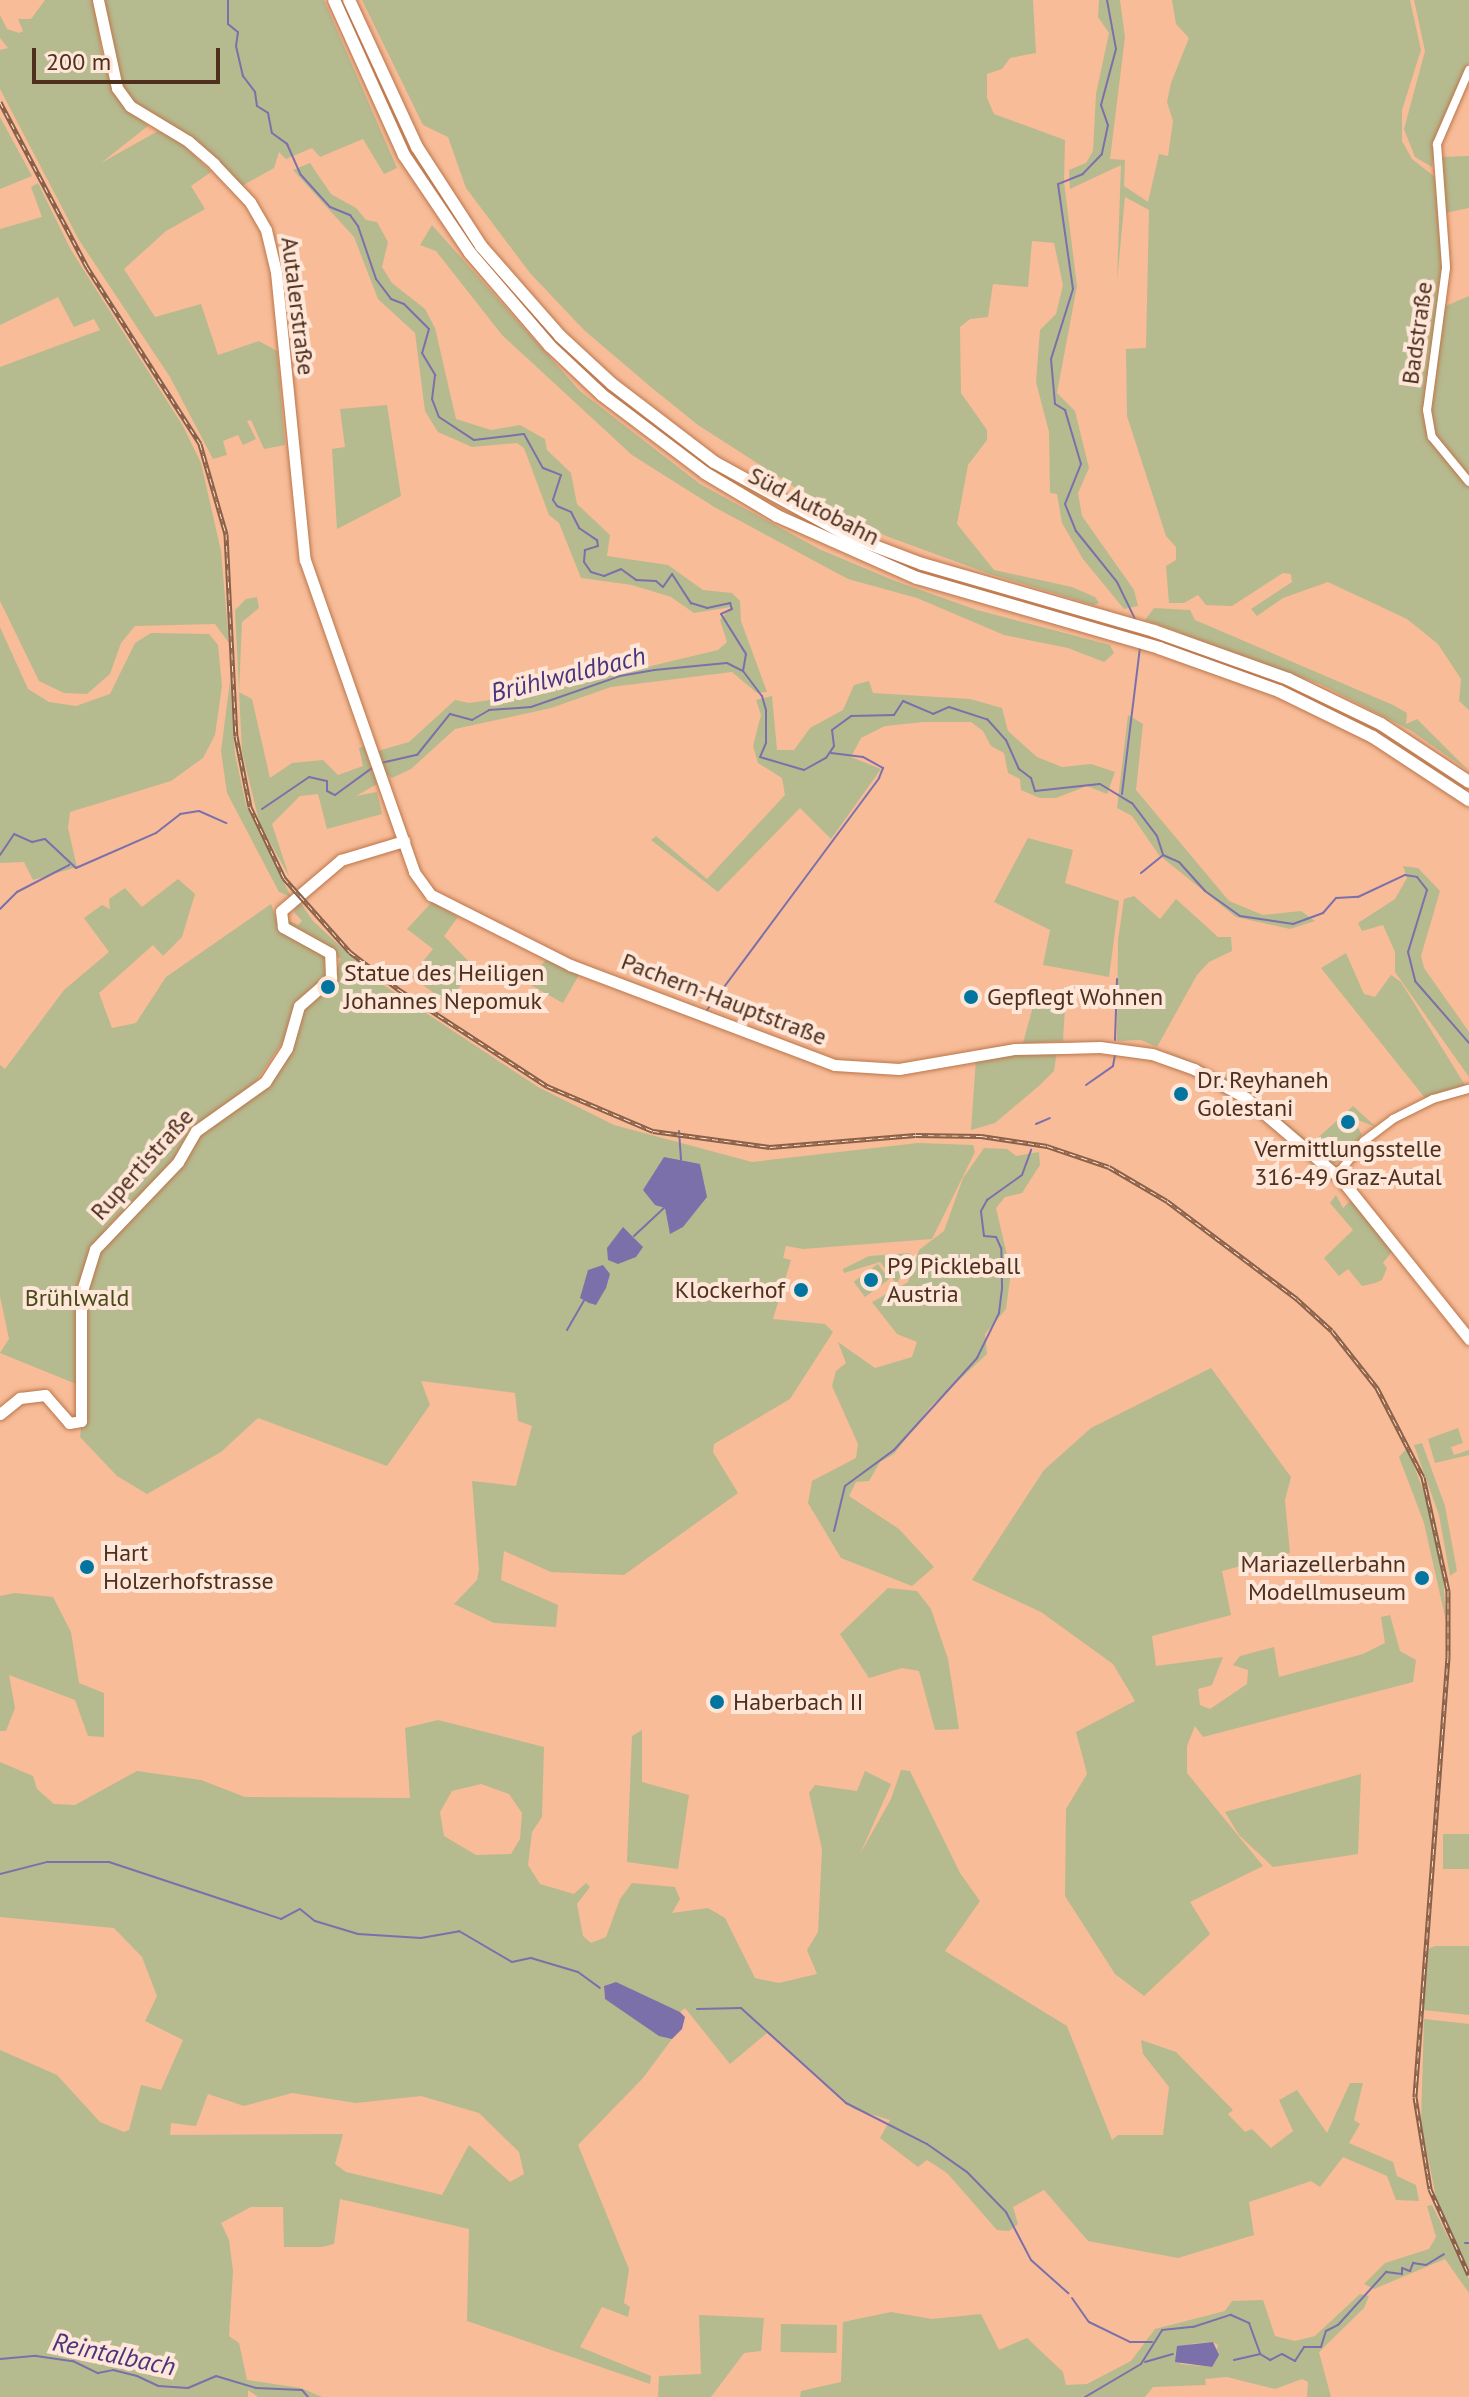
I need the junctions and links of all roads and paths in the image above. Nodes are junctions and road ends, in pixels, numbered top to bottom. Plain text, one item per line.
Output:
1 (98, 0) edge
2 (334, 0) edge
3 (349, 0) edge
4 (1469, 70) edge
5 (1469, 482) edge
6 (302, 542) joint
7 (1469, 782) edge
8 (1469, 800) edge
9 (404, 841) junction
10 (1469, 1089) edge
11 (1337, 1175) junction
12 (1469, 1339) edge
13 (0, 1414) edge

1 - 6 main road, Autalerstraße
2 - 8 highway, Süd Autobahn
3 - 7 highway, Süd Autobahn
4 - 5 street, Badstraße
6 - 9 main road, Pachern-Hauptstraße
9 - 11 main road, Pachern-Hauptstraße
9 - 13 main road, Rupertistraße
10 - 11 street
11 - 12 main road, Pachern-Hauptstraße

